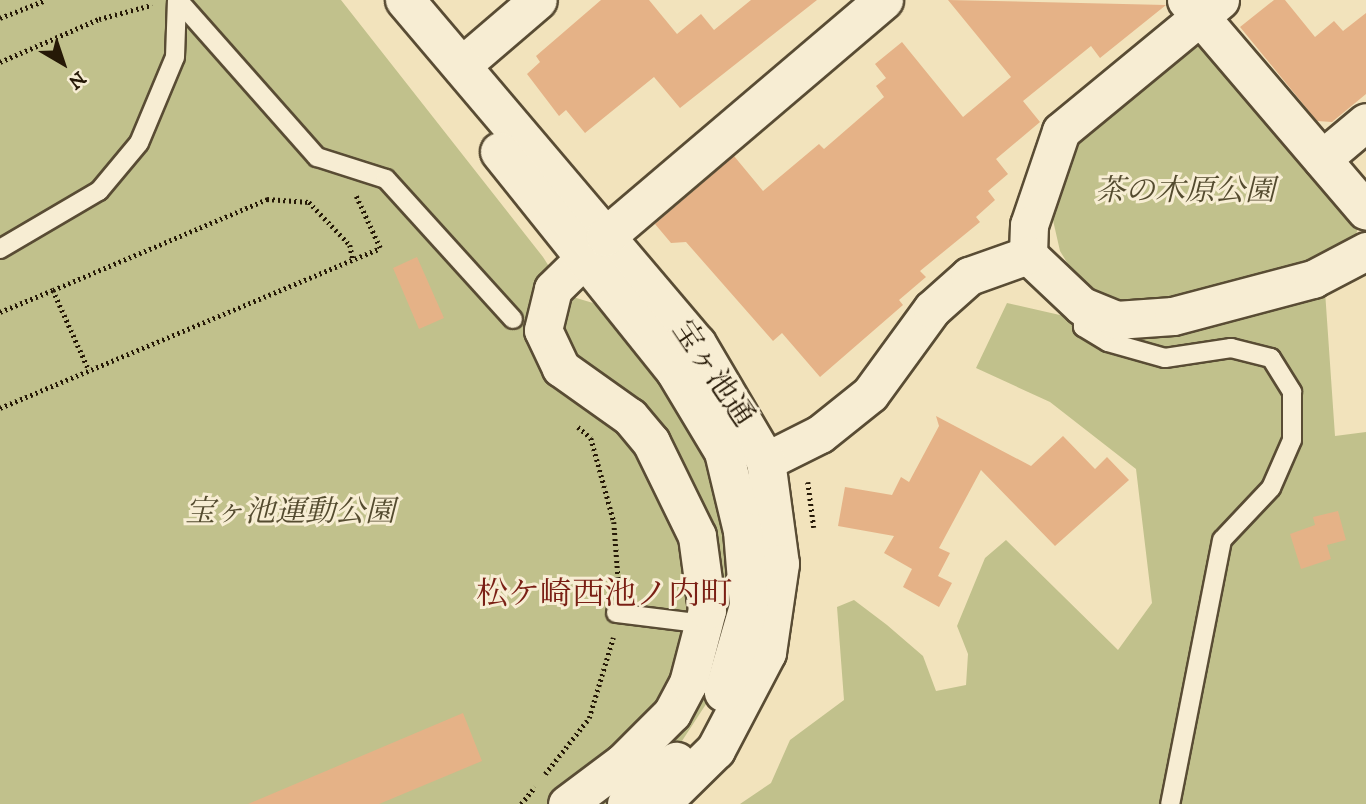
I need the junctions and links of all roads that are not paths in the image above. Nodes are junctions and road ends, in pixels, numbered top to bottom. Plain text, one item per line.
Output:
1 (375, 0) edge
2 (405, 0) edge
3 (538, 0) edge
4 (884, 0) edge
5 (172, 1) edge
6 (1202, 6) edge
7 (461, 66) junction
8 (1366, 122) edge
9 (1322, 159) junction
10 (1366, 211) edge
11 (595, 248) junction
12 (0, 249) edge
13 (1366, 251) edge
14 (1028, 255) junction
15 (1082, 306) junction
16 (513, 319) dead end
17 (766, 461) junction
18 (616, 613) road end
19 (705, 624) junction
20 (567, 804) edge
21 (627, 804) edge
22 (661, 804) edge
23 (1170, 804) edge

1 - 11 street, 宝ヶ池通
2 - 7 street, 宝ヶ池通
3 - 7 street
4 - 11 street
5 - 12 lane
5 - 16 lane
6 - 9 street
6 - 14 street
7 - 11 street, 宝ヶ池通
8 - 9 street
9 - 10 street
11 - 17 street, 宝ヶ池通
11 - 19 street
11 - 21 street, 宝ヶ池通
13 - 15 street
14 - 15 street
14 - 17 street
15 - 23 lane
17 - 22 street, 宝ヶ池通
18 - 19 lane
19 - 20 street

